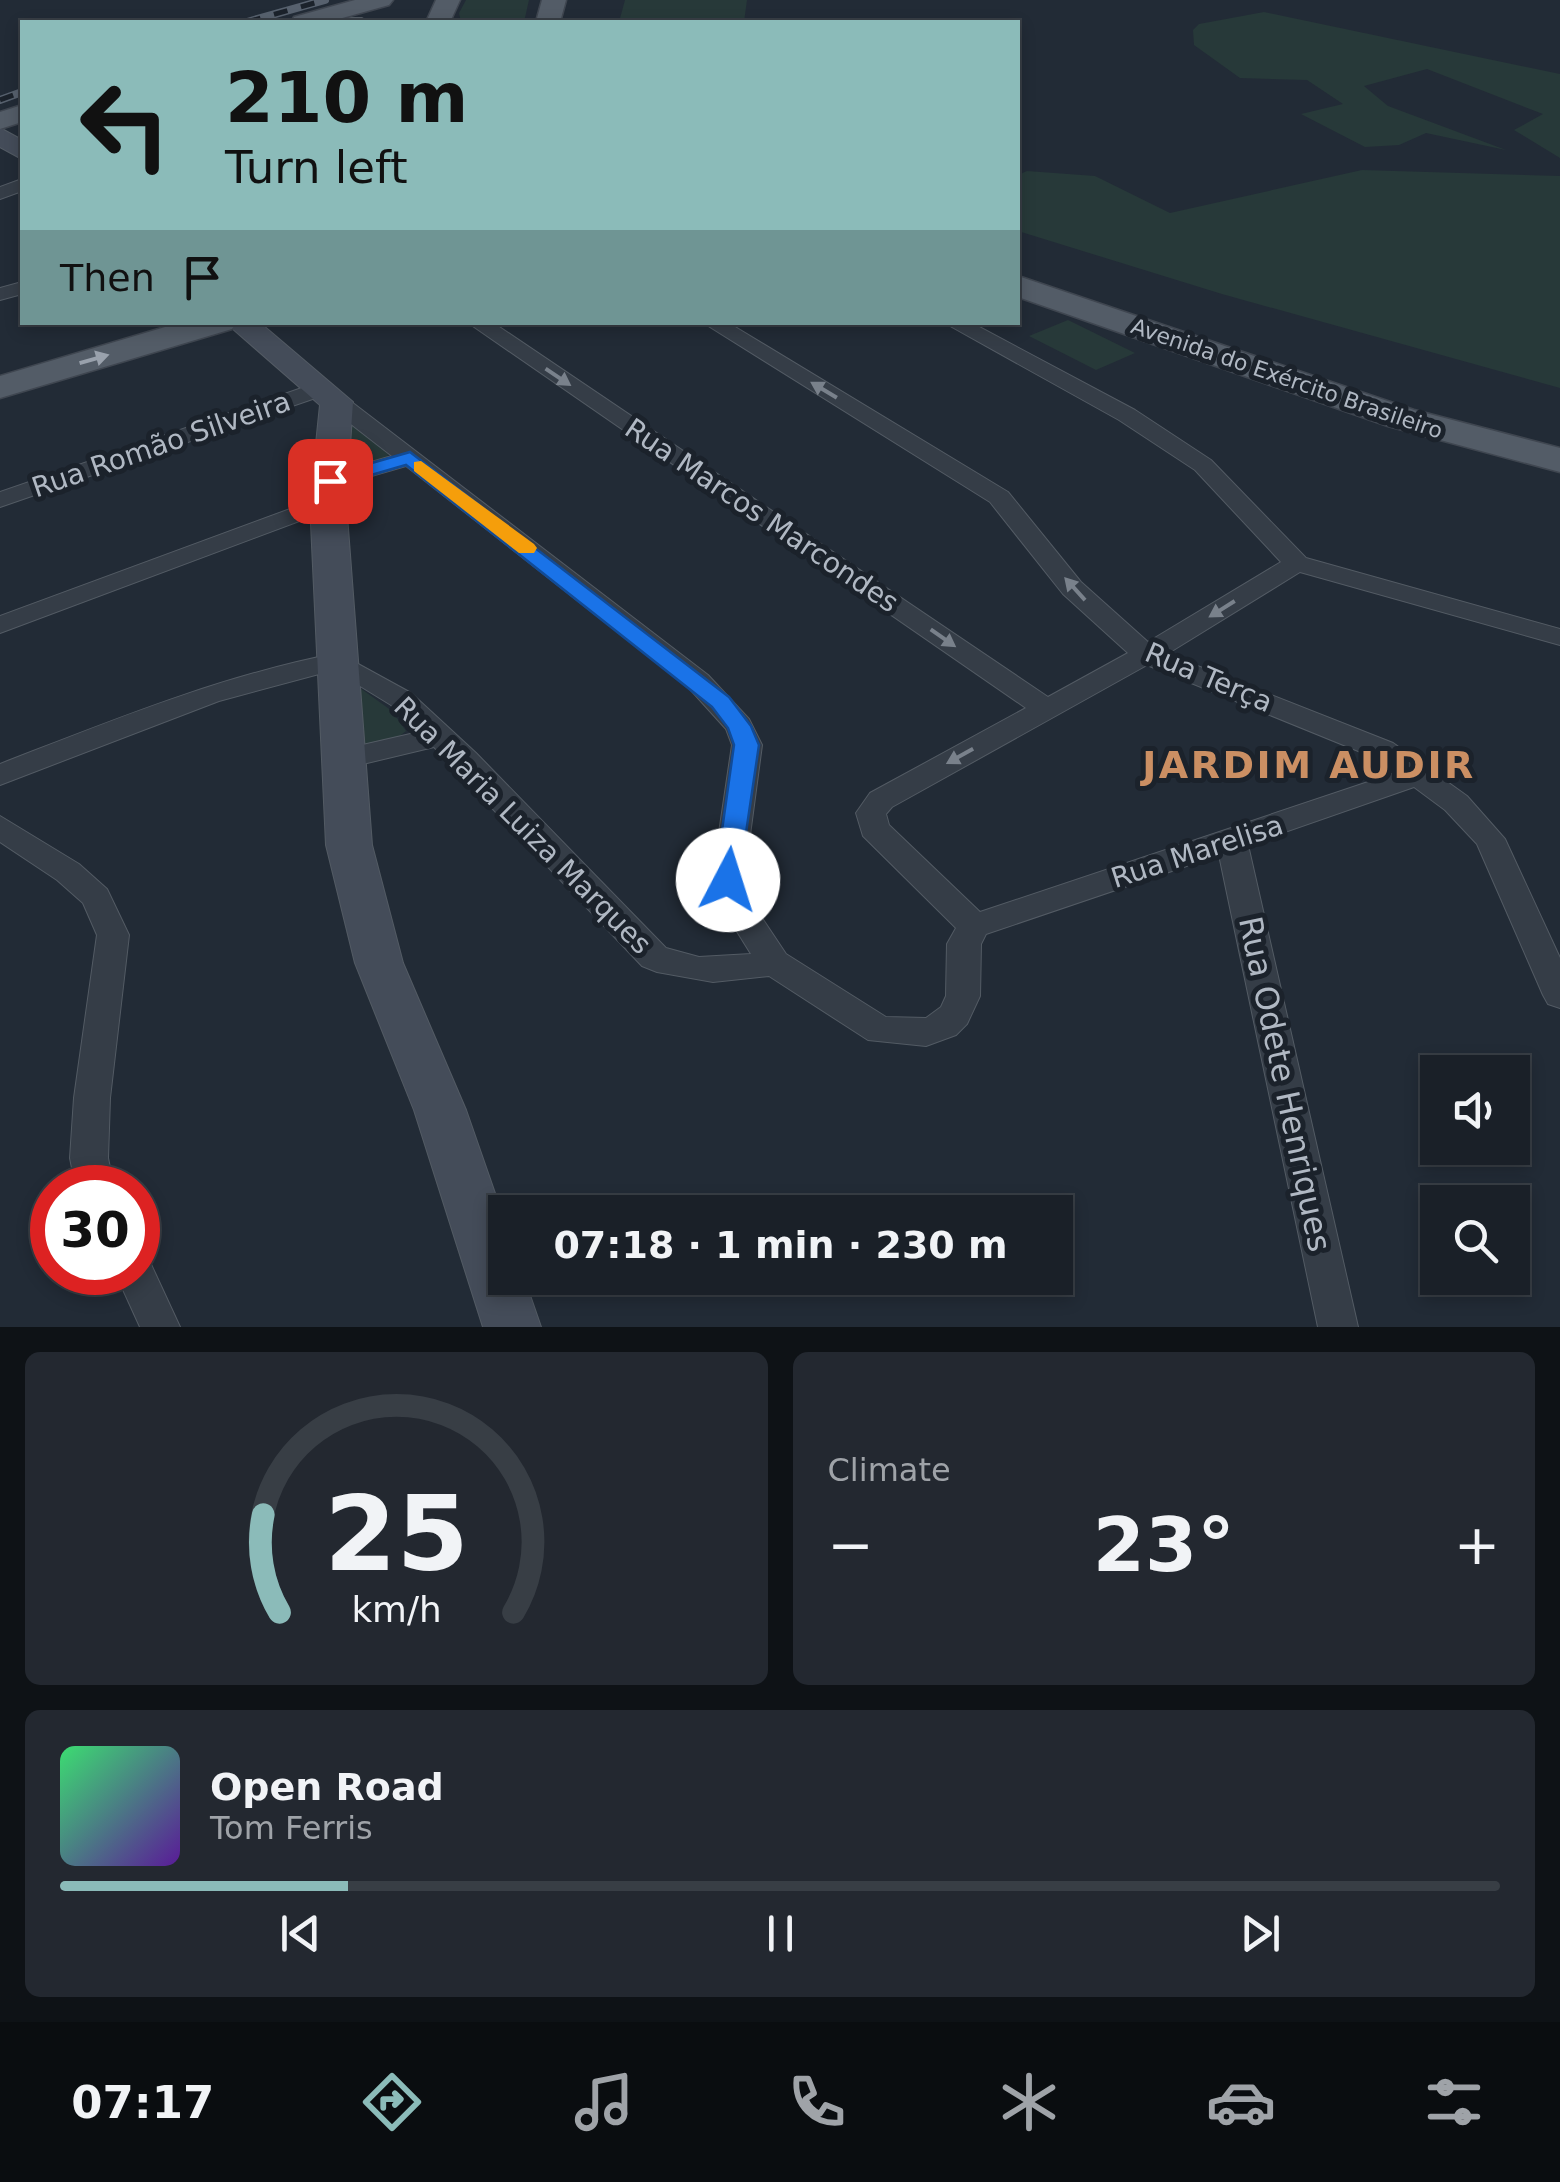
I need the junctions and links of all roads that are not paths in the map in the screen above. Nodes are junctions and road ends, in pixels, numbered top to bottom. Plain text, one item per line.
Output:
1 (382, 0) edge
2 (310, 20) edge
3 (1020, 264) edge
4 (1020, 287) edge
5 (210, 325) edge
6 (244, 325) edge
7 (481, 325) edge
8 (717, 325) edge
9 (959, 325) edge
10 (0, 387) edge
11 (330, 395) junction
12 (1560, 436) edge
13 (410, 458) junction
14 (1560, 460) edge
15 (329, 492) junction
16 (0, 500) edge
17 (1297, 563) junction
18 (0, 625) edge
19 (1560, 637) edge
20 (1146, 655) junction
21 (338, 661) junction
22 (1046, 708) junction
23 (440, 736) junction
24 (342, 759) junction
25 (1420, 774) junction
26 (0, 775) edge
27 (0, 828) edge
28 (1230, 840) junction
29 (974, 926) junction
30 (774, 962) junction
31 (1560, 995) edge
32 (90, 1165) edge
33 (145, 1295) edge
34 (160, 1327) edge
35 (512, 1327) edge
36 (1338, 1327) edge

1 - 2 main road
3 - 12 main road, Avenida do Exército Brasileiro
4 - 14 main road, Avenida do Exército Brasileiro
10 -> 5 main road
6 - 11 main road
7 -> 22 street, Rua Marcos Marcondes
20 -> 8 street, Rua Terça
9 - 17 street
11 - 13 street
11 - 15 main road
11 - 16 street, Rua Romão Silveira
13 - 15 street
13 - 30 street
15 - 18 street
15 - 21 main road
17 - 19 street
17 -> 20 street
20 - 22 street
20 - 25 street, Rua Terça
21 - 23 street, Rua Maria Luiza Marques
21 - 24 main road
21 - 26 street
22 -> 29 street
23 - 24 street
23 - 30 street, Rua Maria Luiza Marques
24 - 35 main road
25 - 28 street, Rua Marelisa
25 - 31 street, Rua Terça
27 - 32 street
28 - 29 street, Rua Marelisa
28 - 36 street, Rua Odete Henriques
29 - 30 street
33 - 34 street

